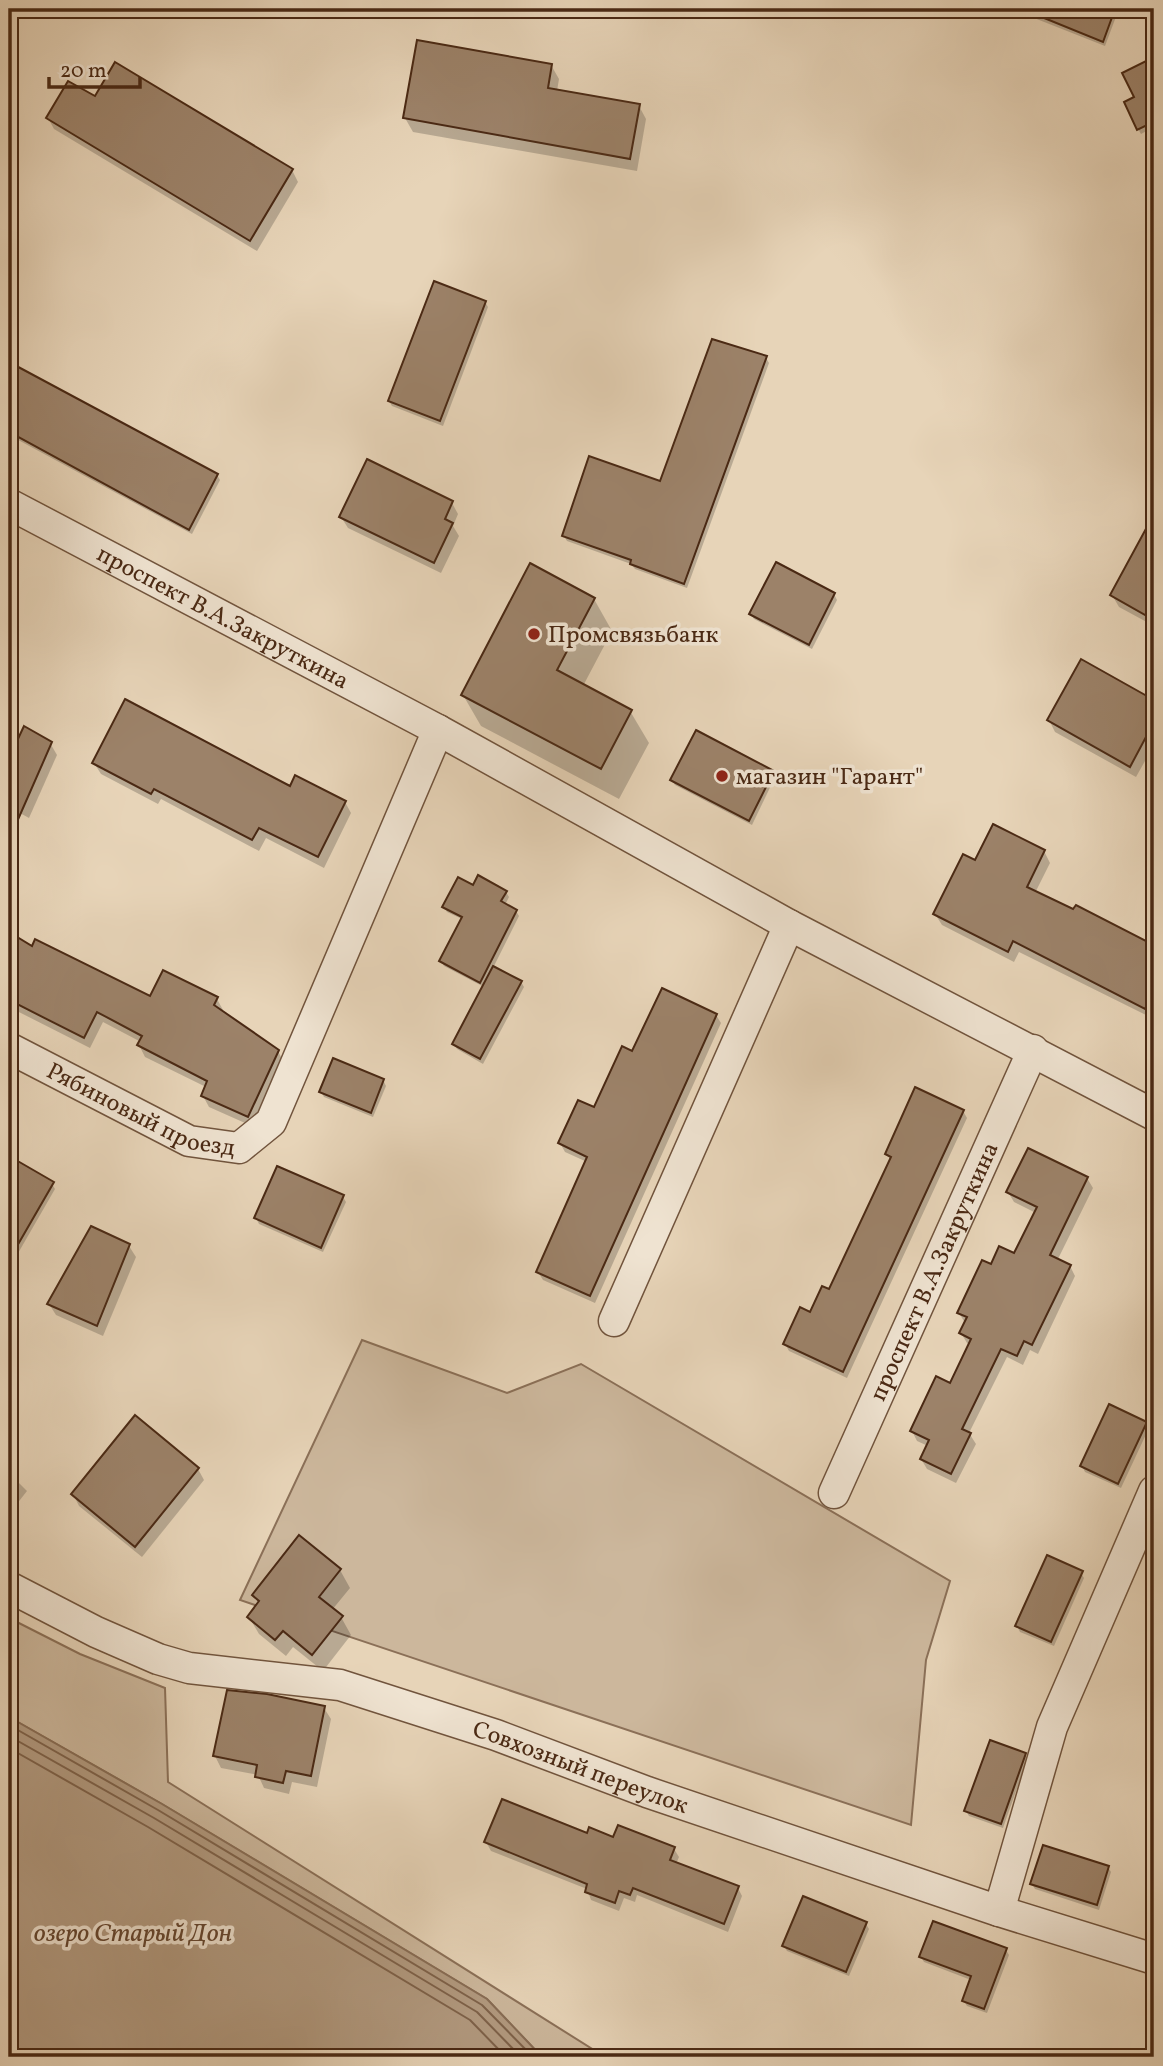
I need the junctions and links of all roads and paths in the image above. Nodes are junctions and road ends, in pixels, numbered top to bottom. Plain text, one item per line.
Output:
1 (9, 504) edge
2 (438, 730) junction
3 (789, 925) junction
4 (9, 1048) edge
5 (1033, 1050) junction
6 (1154, 1115) edge
7 (614, 1321) dead end
8 (1154, 1491) edge
9 (834, 1493) dead end
10 (9, 1587) edge
11 (999, 1910) junction
12 (1154, 1959) edge

1 - 2 street, проспект В.А.Закруткина
2 - 3 street, проспект В.А.Закруткина
2 - 4 street, Рябиновый проезд
3 - 5 street, проспект В.А.Закруткина
3 - 7 street
5 - 6 street, проспект В.А.Закруткина
5 - 9 street, проспект В.А.Закруткина
8 - 11 street
10 - 11 street, Совхозный переулок
11 - 12 street, Совхозный переулок

